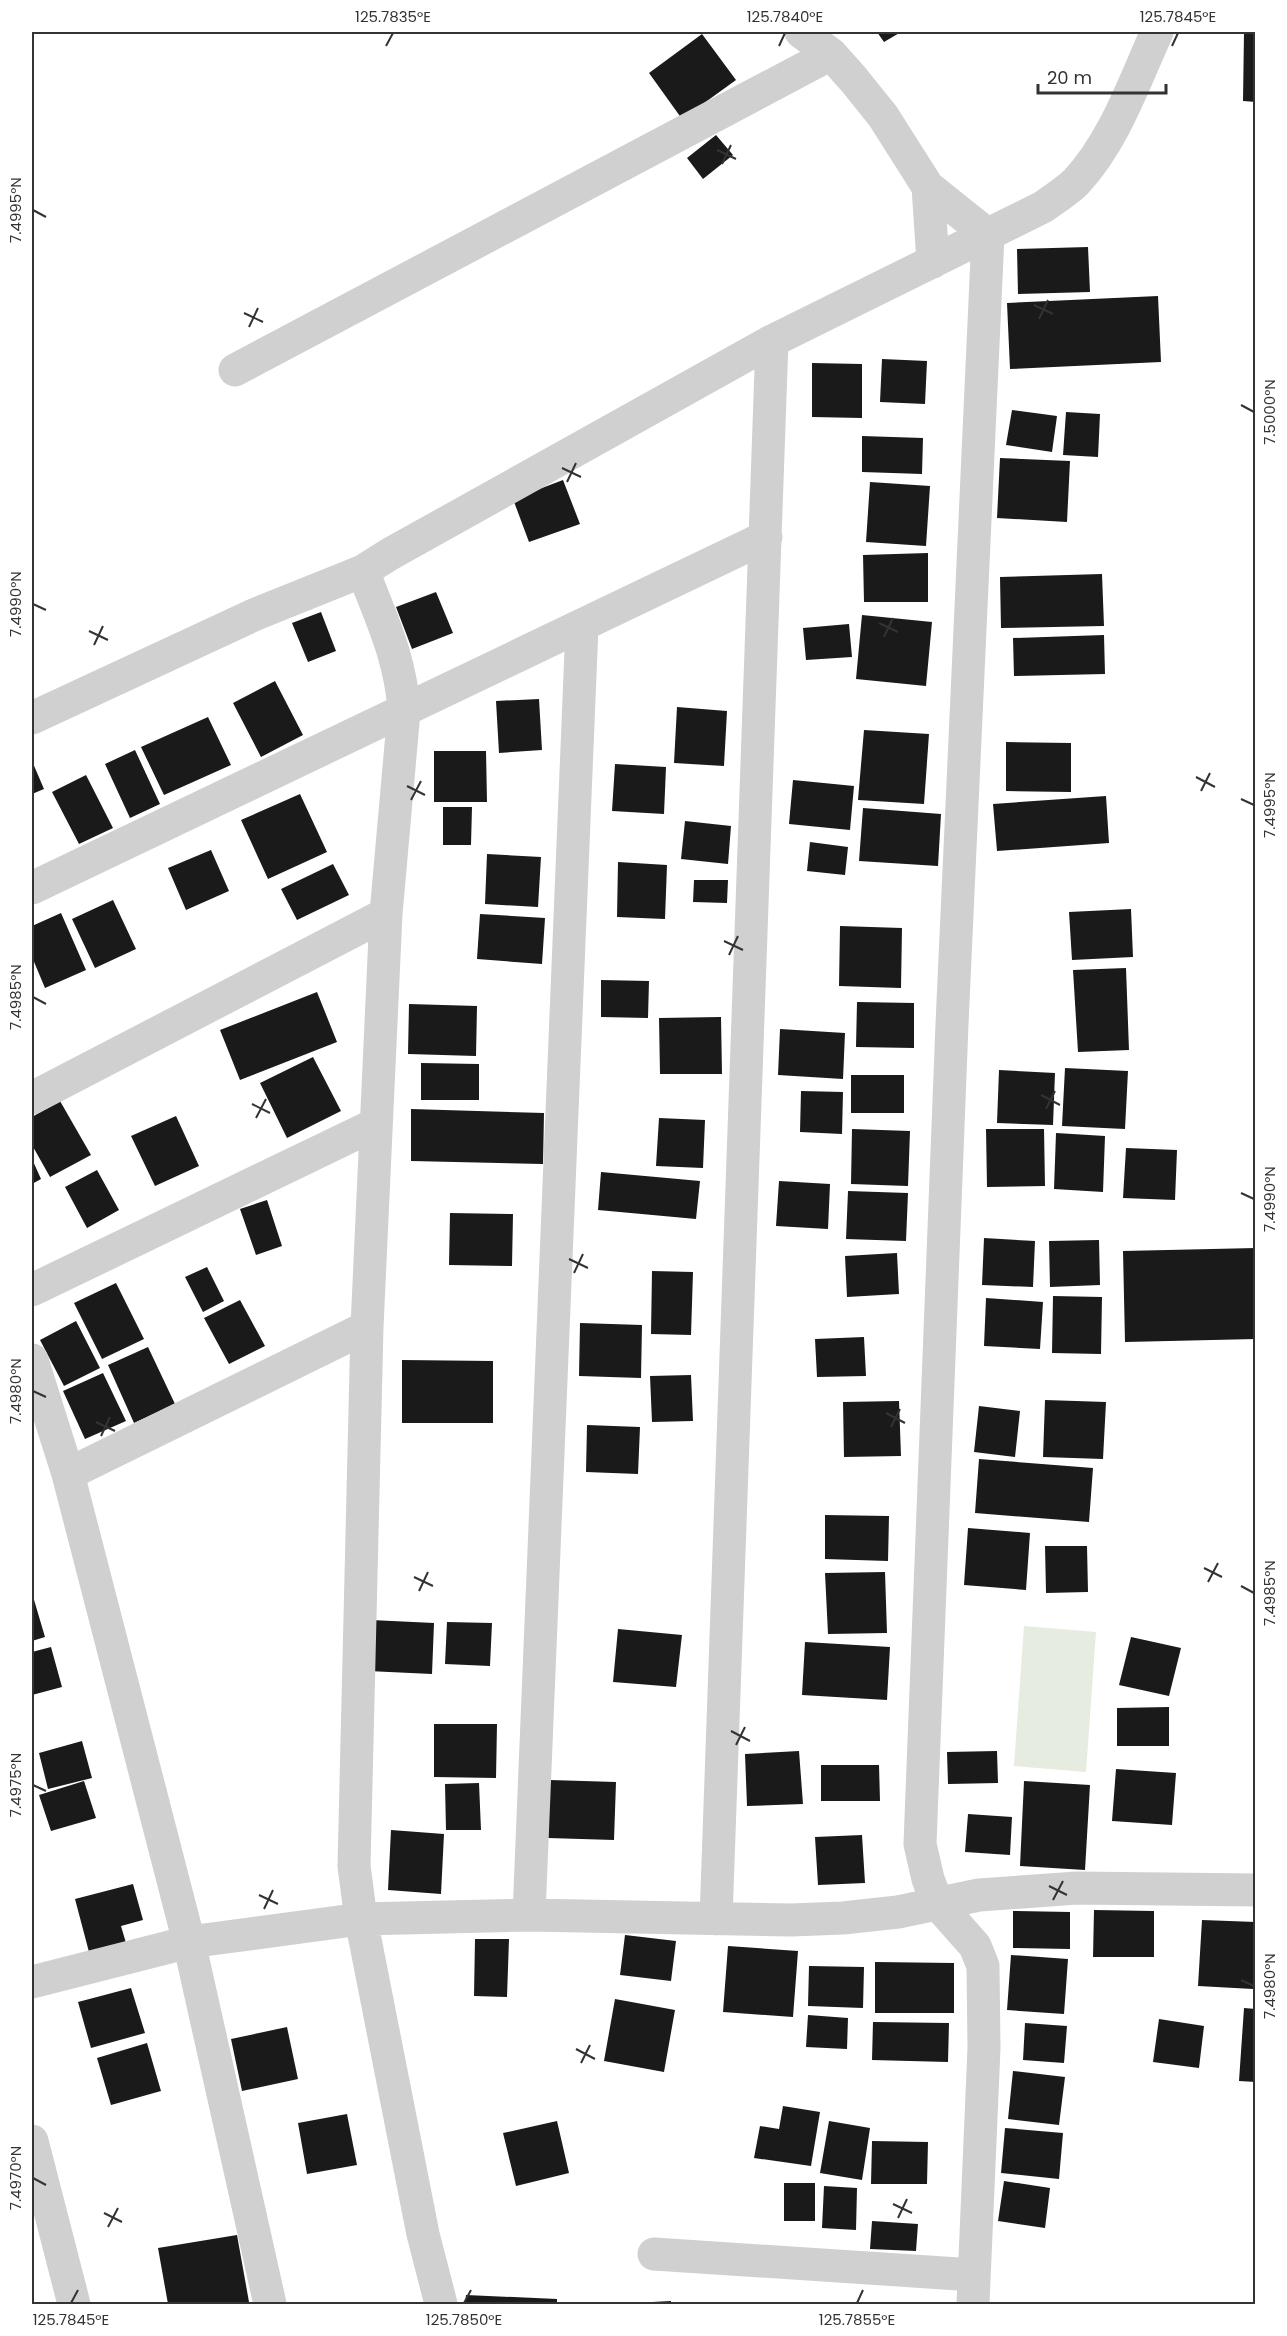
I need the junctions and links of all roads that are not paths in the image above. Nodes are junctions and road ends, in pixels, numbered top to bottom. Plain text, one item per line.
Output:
1 (801, 32) edge
2 (1157, 32) edge
3 (831, 54) junction
4 (928, 187) junction
5 (988, 236) junction
6 (933, 262) junction
7 (772, 341) junction
8 (235, 370) dead end
9 (766, 537) junction
10 (363, 572) junction
11 (582, 626) junction
12 (404, 711) junction
13 (32, 718) edge
14 (32, 888) edge
15 (386, 914) junction
16 (32, 1098) edge
17 (376, 1124) junction
18 (32, 1290) edge
19 (367, 1327) junction
20 (32, 1360) edge
21 (68, 1474) junction
22 (1256, 1890) edge
23 (937, 1902) junction
24 (529, 1915) junction
25 (361, 1919) junction
26 (716, 1919) junction
27 (189, 1942) junction
28 (32, 1982) edge
29 (32, 2141) edge
30 (654, 2254) dead end
31 (973, 2290) edge
32 (74, 2304) edge
33 (270, 2304) edge
34 (441, 2304) edge

1 - 3 street
2 - 5 street
3 - 4 street
3 - 8 street
4 - 5 street
4 - 6 street
5 - 6 street
5 - 23 street
6 - 7 street
7 - 9 street
7 - 10 street
9 - 11 street
9 - 26 street
10 - 12 street
10 - 13 street
11 - 12 street
11 - 24 street
12 - 14 street
12 - 15 street
15 - 16 street
15 - 17 street
17 - 18 street
17 - 19 street
19 - 21 street
19 - 25 street
20 - 21 street
21 - 27 street
22 - 23 street
23 - 26 street
23 - 31 street
24 - 25 street
24 - 26 street
25 - 27 street
25 - 34 street
27 - 28 street
27 - 33 street
29 - 32 street
30 - 31 street

